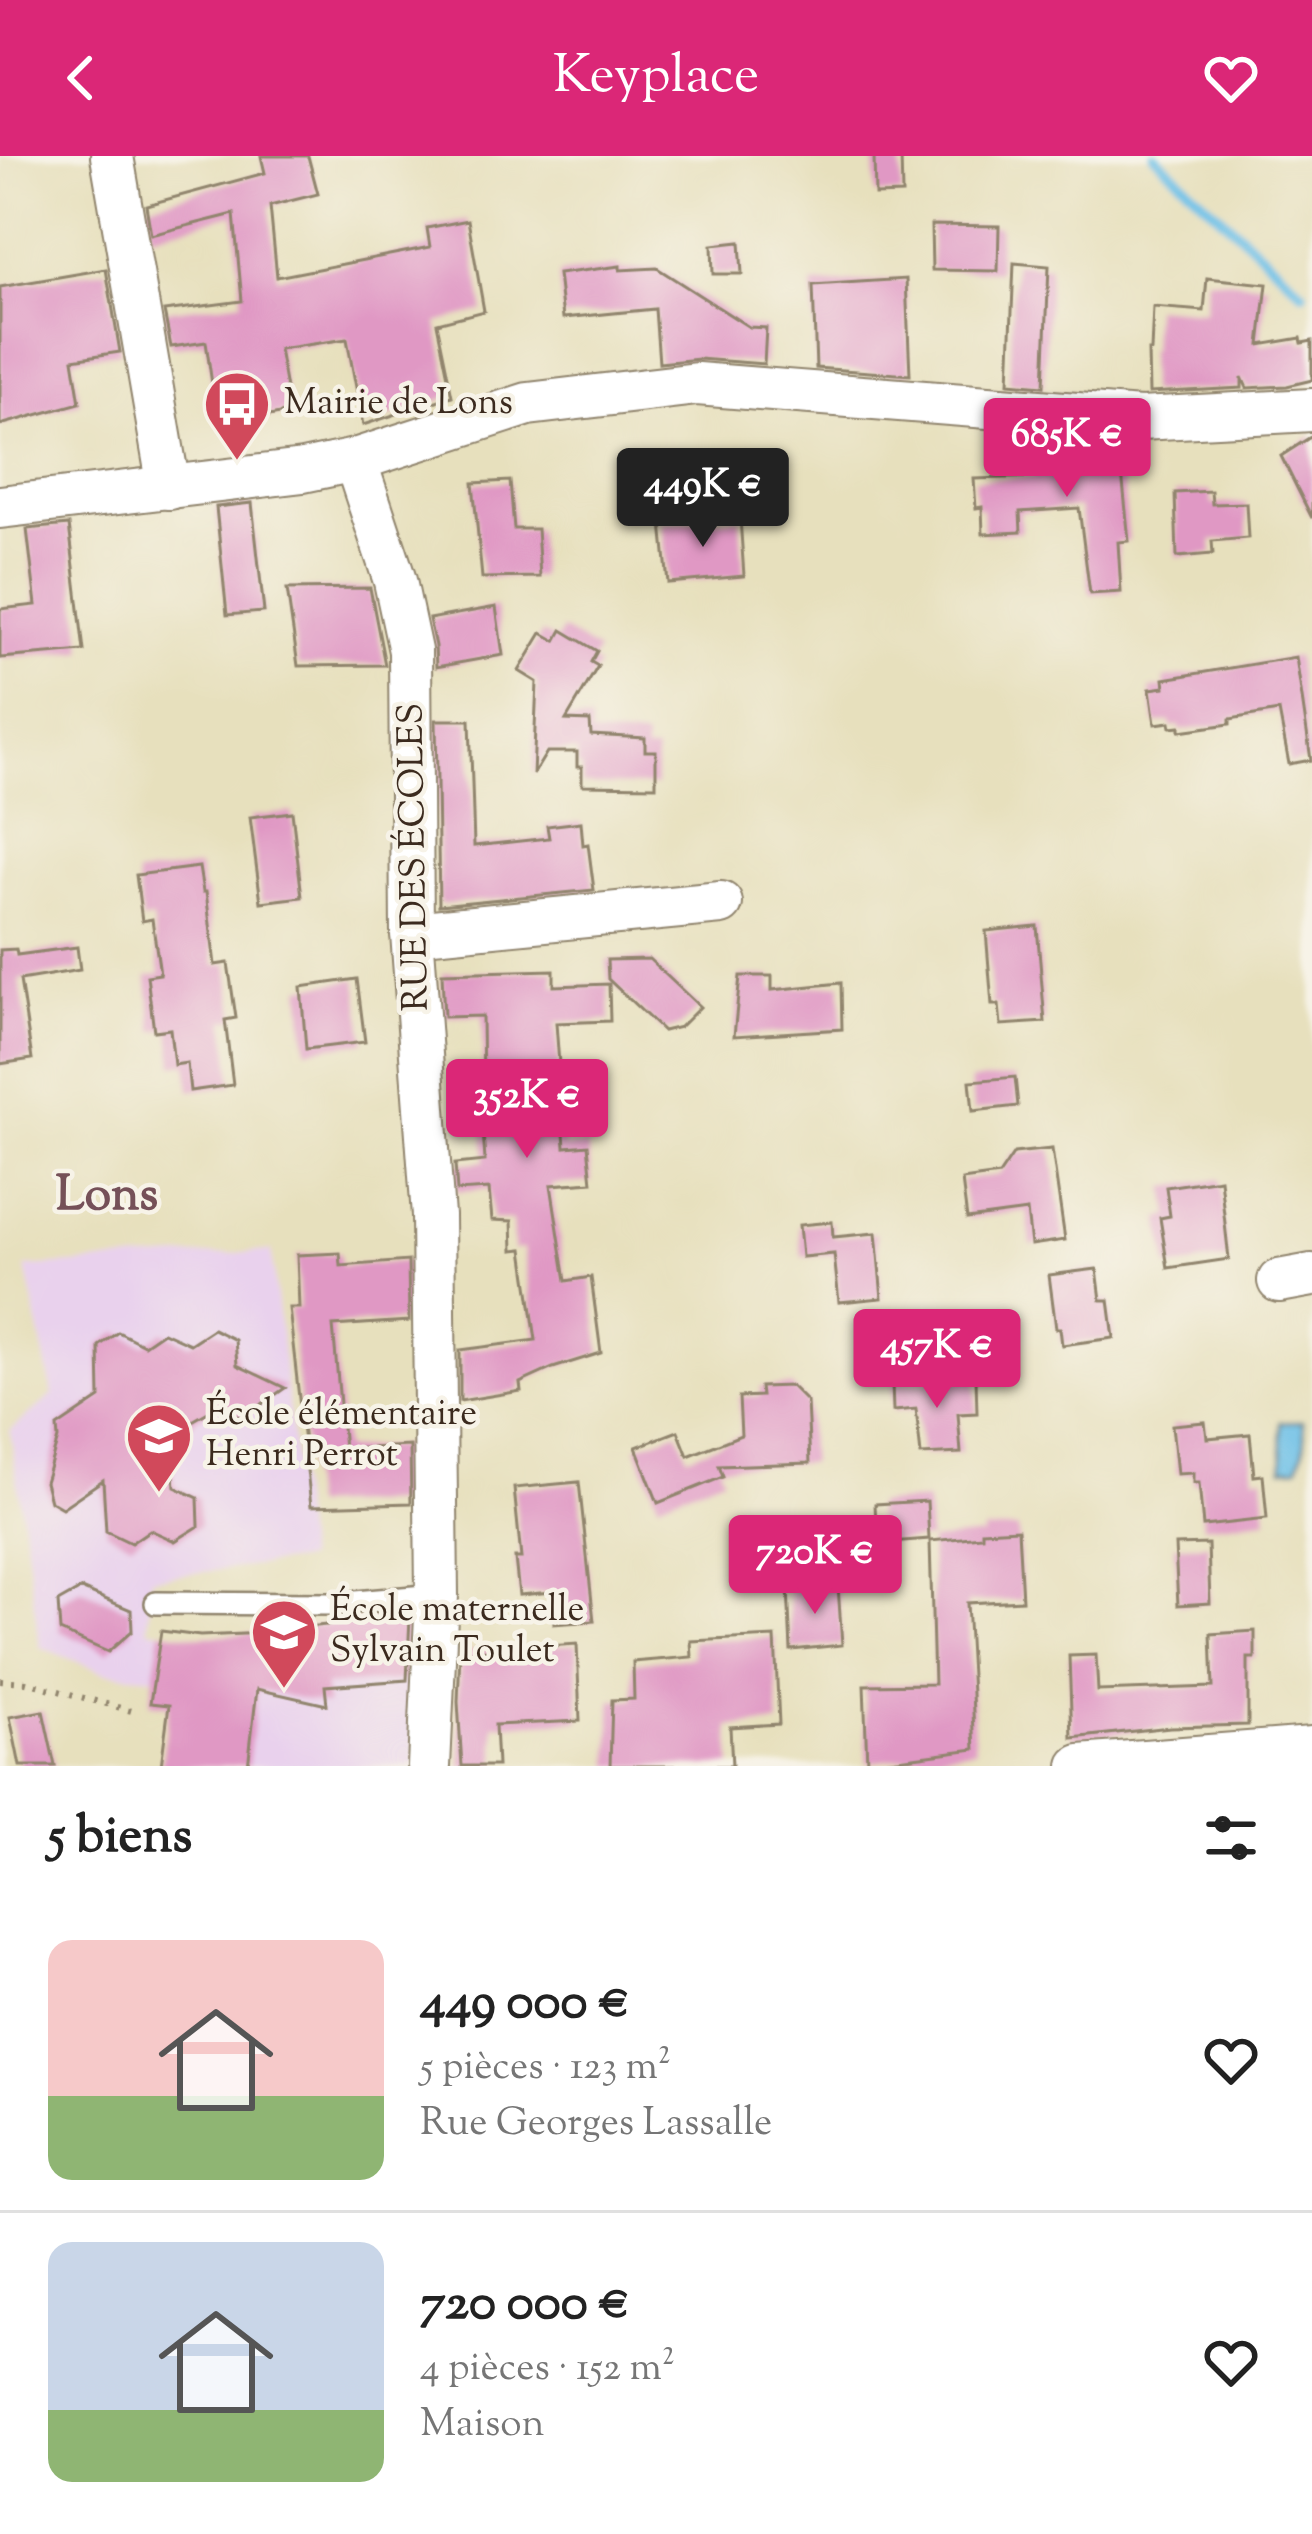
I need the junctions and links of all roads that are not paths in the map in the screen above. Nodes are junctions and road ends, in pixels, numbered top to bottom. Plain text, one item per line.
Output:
1 (112, 156) edge
2 (1312, 410) edge
3 (356, 460) junction
4 (170, 488) junction
5 (0, 507) edge
6 (721, 903) dead end
7 (412, 933) junction
8 (436, 1595) junction
9 (157, 1604) dead end
10 (1312, 1748) edge
11 (429, 1766) edge
12 (1080, 1766) edge

1 - 4 street
2 - 3 street
3 - 4 street
3 - 7 street, RUE DES ÉCOLES
4 - 5 street
6 - 7 street
7 - 8 street, RUE DES ÉCOLES
8 - 9 lane
8 - 11 street, RUE DES ÉCOLES
10 - 12 street

